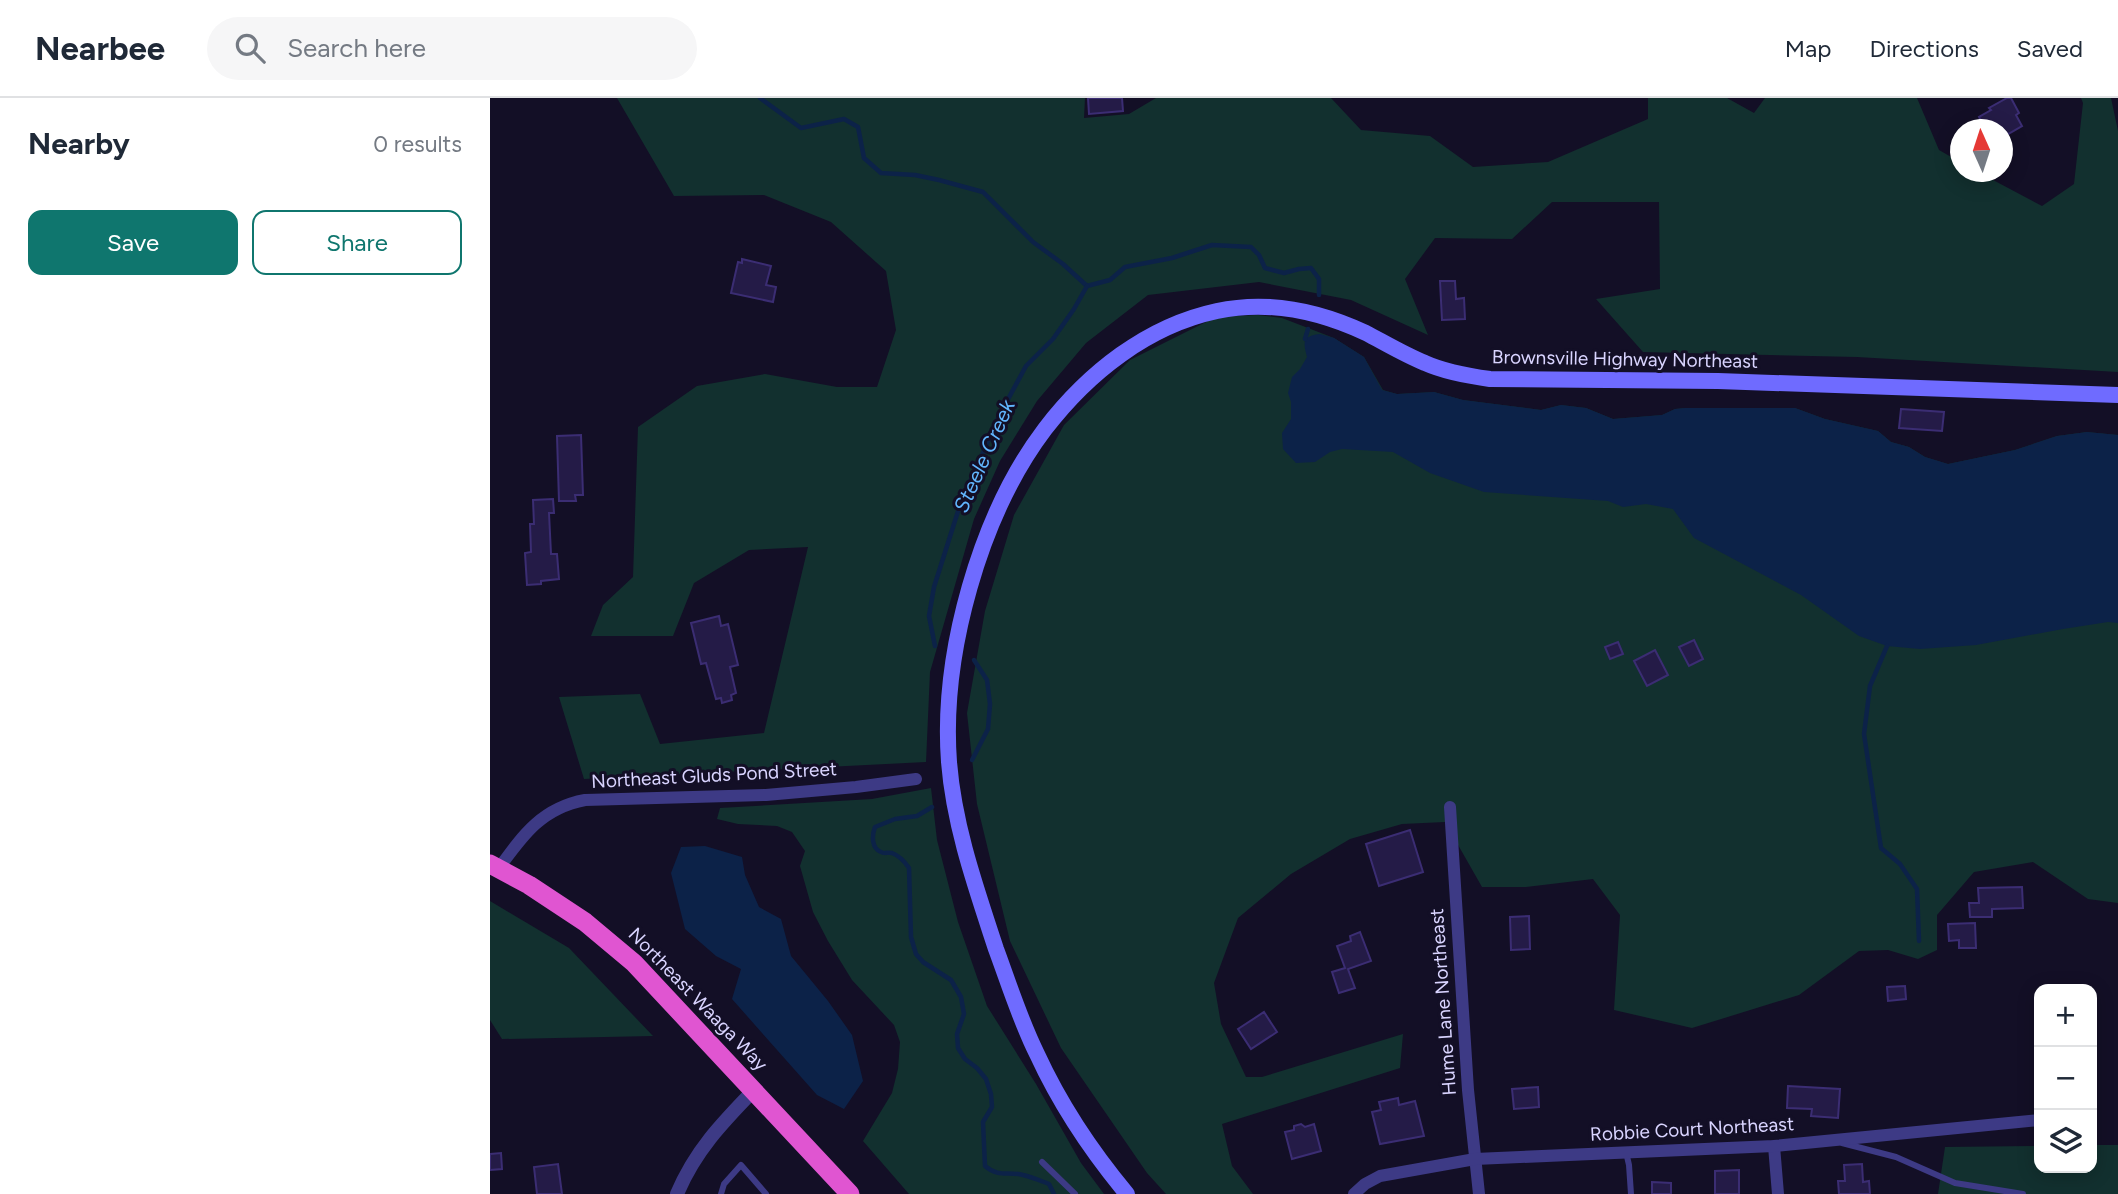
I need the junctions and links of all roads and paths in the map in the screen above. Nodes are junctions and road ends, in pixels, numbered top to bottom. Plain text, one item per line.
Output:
1 (2118, 395) edge
2 (916, 779) dead end
3 (1450, 807) dead end
4 (495, 866) edge
5 (754, 1090) junction
6 (2034, 1120) edge
7 (1830, 1140) junction
8 (1774, 1146) junction
9 (1626, 1152) junction
10 (1475, 1159) junction
11 (1042, 1162) dead end
12 (1122, 1192) edge
13 (677, 1194) edge
14 (721, 1194) edge
15 (766, 1194) edge
16 (850, 1194) edge
17 (1075, 1194) edge
18 (1354, 1194) edge
19 (1479, 1194) edge
20 (1630, 1194) edge
21 (1778, 1194) edge
22 (2022, 1194) edge

1 - 12 main road, Brownsville Highway Northeast
2 - 4 street, Northeast Gluds Pond Street
3 - 10 street, Hume Lane Northeast
4 - 5 highway, Northeast Waaga Way
5 - 13 street
5 - 16 highway, Northeast Waaga Way
6 - 7 street, Robbie Court Northeast
7 - 8 street, Robbie Court Northeast
7 - 22 lane
8 - 9 street, Robbie Court Northeast
8 - 21 street
9 - 10 street, Robbie Court Northeast
9 - 20 lane
10 - 18 street, Robbie Court Northeast
10 - 19 street, Hume Lane Northeast
11 - 17 lane
14 - 15 lane

